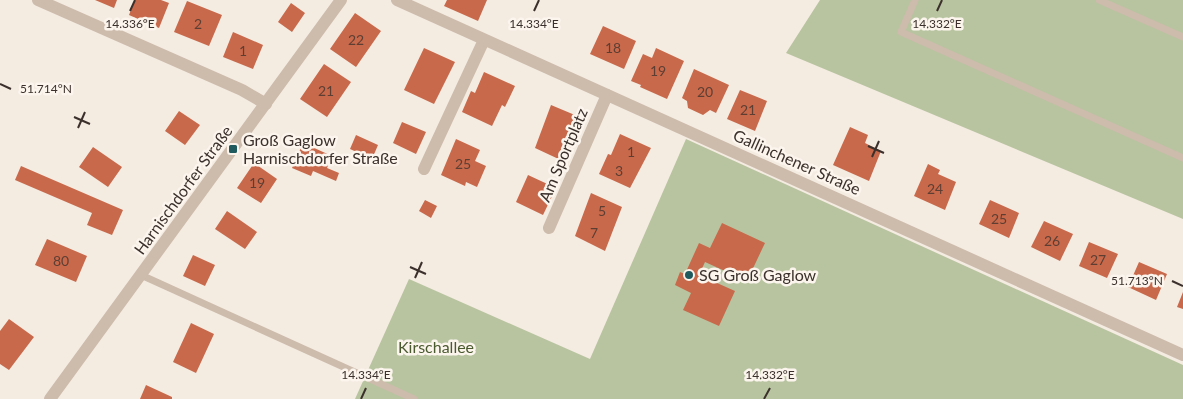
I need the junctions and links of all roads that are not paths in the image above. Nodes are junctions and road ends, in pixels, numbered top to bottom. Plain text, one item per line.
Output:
1 (38, 0) edge
2 (341, 0) edge
3 (397, 0) edge
4 (915, 0) edge
5 (1099, 0) edge
6 (1183, 37) edge
7 (484, 40) junction
8 (607, 95) junction
9 (266, 104) junction
10 (1183, 158) edge
11 (424, 169) dead end
12 (549, 228) dead end
13 (141, 275) junction
14 (1183, 355) edge
15 (50, 399) edge
16 (414, 399) edge

1 - 9 street
2 - 9 street, Harnischdorfer Straße
3 - 7 street, Gallinchener Straße
4 - 10 lane
5 - 6 lane
7 - 8 street, Gallinchener Straße
7 - 11 street
8 - 12 street, Am Sportplatz
8 - 14 street, Gallinchener Straße
9 - 13 street, Harnischdorfer Straße
13 - 15 street, Harnischdorfer Straße
13 - 16 lane

